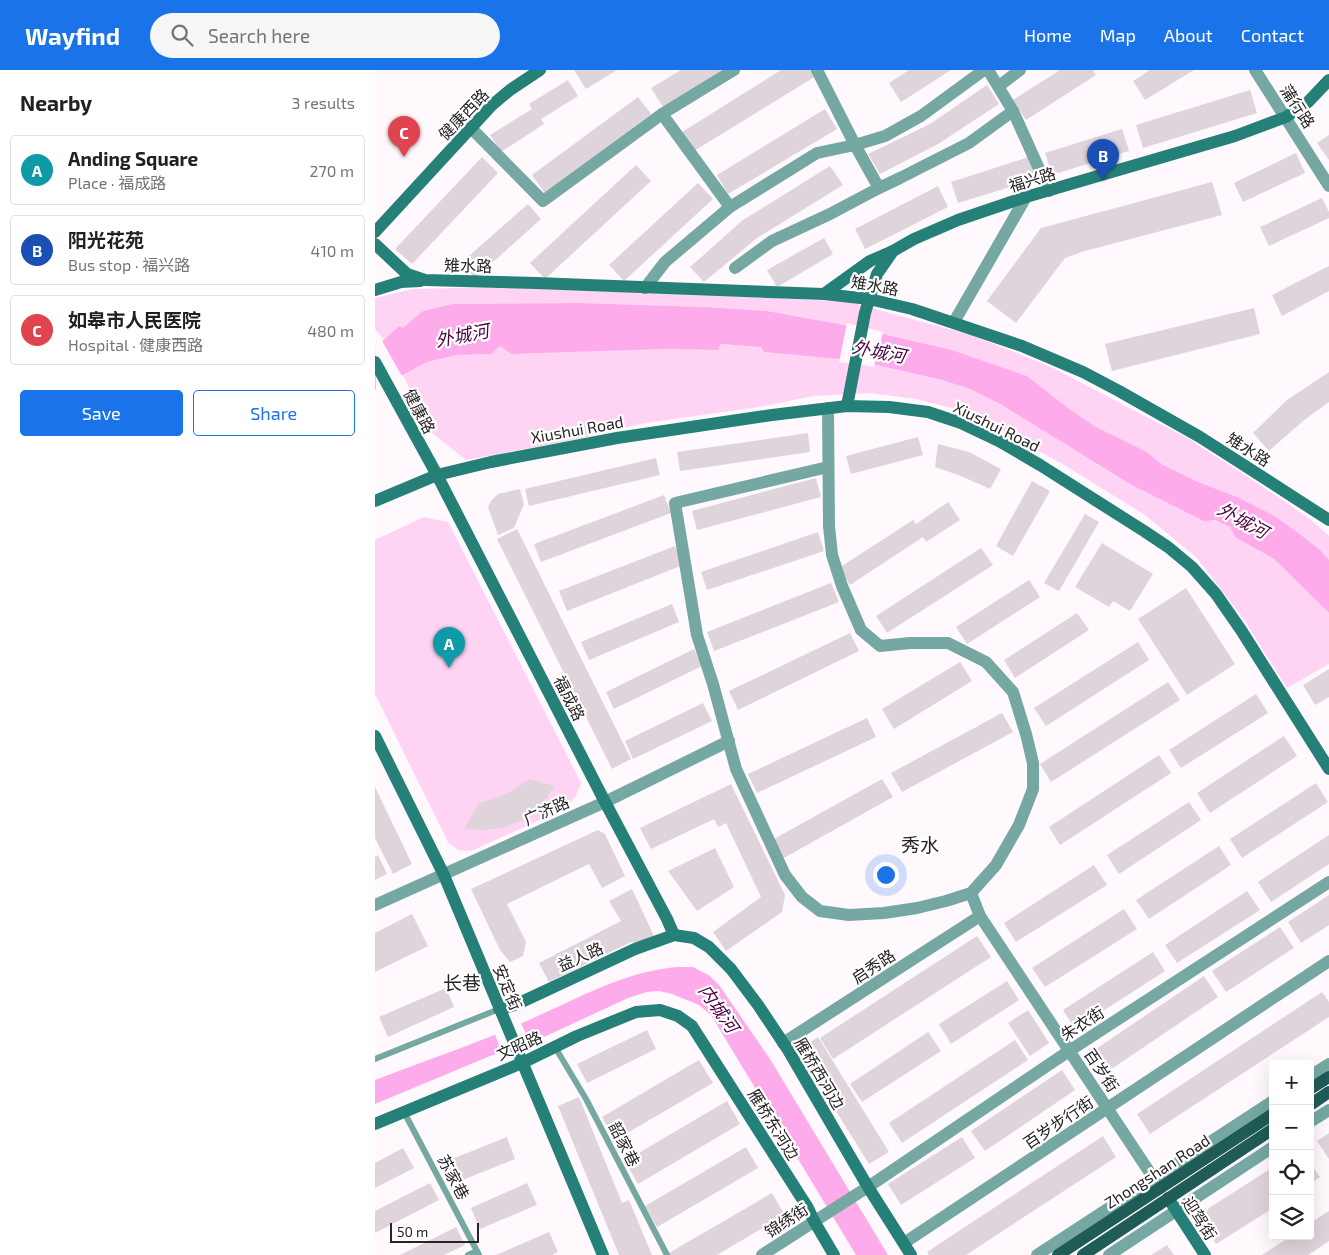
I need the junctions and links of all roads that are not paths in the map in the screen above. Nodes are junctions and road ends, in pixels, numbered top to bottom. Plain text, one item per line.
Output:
1 (541, 70) edge
2 (734, 70) edge
3 (817, 70) edge
4 (983, 70) edge
5 (988, 70) edge
6 (1020, 70) edge
7 (1255, 70) edge
8 (1329, 80) edge
9 (999, 86) junction
10 (1013, 110) junction
11 (662, 114) junction
12 (1286, 117) junction
13 (471, 128) junction
14 (855, 145) junction
15 (1329, 186) edge
16 (879, 188) junction
17 (1049, 191) junction
18 (1026, 197) junction
19 (729, 207) junction
20 (375, 232) edge
21 (375, 244) edge
22 (893, 252) junction
23 (735, 268) dead end
24 (425, 280) junction
25 (645, 288) junction
26 (375, 290) edge
27 (824, 294) junction
28 (869, 299) junction
29 (953, 322) junction
30 (375, 362) edge
31 (847, 406) junction
32 (828, 408) junction
33 (828, 467) junction
34 (437, 475) junction
35 (375, 501) edge
36 (1329, 520) edge
37 (375, 736) edge
38 (729, 741) junction
39 (1329, 768) edge
40 (605, 802) junction
41 (443, 873) junction
42 (1329, 882) edge
43 (971, 894) junction
44 (375, 905) edge
45 (980, 916) junction
46 (674, 935) junction
47 (1329, 961) edge
48 (500, 1012) junction
49 (678, 1016) joint
50 (783, 1043) junction
51 (555, 1047) junction
52 (1069, 1051) junction
53 (375, 1059) edge
54 (521, 1059) junction
55 (1329, 1064) edge
56 (1314, 1073) edge
57 (1329, 1077) edge
58 (1314, 1086) edge
59 (1329, 1092) edge
60 (1314, 1102) edge
61 (1269, 1104) edge
62 (1108, 1108) junction
63 (1329, 1110) edge
64 (403, 1112) junction
65 (1269, 1117) edge
66 (1314, 1119) edge
67 (375, 1124) edge
68 (1269, 1131) edge
69 (1269, 1150) edge
70 (868, 1186) junction
71 (1161, 1188) junction
72 (856, 1194) joint
73 (1177, 1211) junction
74 (814, 1221) junction
75 (904, 1244) junction
76 (478, 1253) edge
77 (468, 1255) edge
78 (603, 1255) edge
79 (667, 1255) edge
80 (762, 1255) edge
81 (834, 1255) edge
82 (911, 1255) edge
83 (1037, 1255) edge
84 (1058, 1255) edge
85 (1083, 1255) edge
86 (1109, 1255) edge
87 (1205, 1255) edge

1 - 13 street, 健康西路
2 - 11 street
3 - 14 street
4 - 14 street
5 - 9 street
6 - 9 street
7 - 12 street, 蒲行路
8 - 12 street, 福兴路
9 - 10 street
10 - 16 street
10 - 17 street
11 - 13 street
11 - 19 street
12 - 15 street, 蒲行路
12 - 17 street, 福兴路
13 - 20 street, 健康西路
14 - 16 street
14 - 19 street
16 - 23 street
17 - 18 street, 福兴路
18 - 22 street, 福兴路
18 - 29 street
19 - 25 street
21 - 24 street, 雉水路
22 - 27 street
22 - 28 street, 福兴路
24 - 25 street, 雉水路
24 - 26 street
25 - 27 street, 雉水路
27 - 28 street, 雉水路
28 - 29 street, 雉水路
28 - 31 street, 福兴路
29 - 36 street, 雉水路
30 - 34 street, 健康路
31 - 32 street, Xiushui Road
31 - 39 street, Xiushui Road
32 - 33 street
32 - 34 street, Xiushui Road
33 - 38 street
33 - 43 street
34 - 35 street, Xiushui Road
34 - 40 street, 福成路
37 - 41 street, 安定街
38 - 40 street, 广济路
38 - 43 street
40 - 41 street, 广济路
40 - 46 street, 福成路
41 - 44 street, 广济路
41 - 48 street, 安定街
42 - 52 street, 朱衣街
43 - 45 street, 百岁街
45 - 50 street, 启秀路
45 - 52 street, 百岁街
46 - 48 street, 益人路
46 - 50 street, 雁桥西河边
47 - 62 street, 百岁步行街
48 - 53 lane
48 - 54 street, 安定街
49 - 51 street, 文昭路
49 - 74 street, 雁桥东河边
50 - 70 street, 雁桥西河边
51 - 54 street, 文昭路
51 - 79 lane, 韶家巷
52 - 62 street, 百岁街
52 - 70 street, 朱衣街
54 - 64 street, 文昭路
54 - 78 street, 安定街
55 - 56 street
57 - 58 main road
59 - 60 main road
61 - 71 street
62 - 71 street, 百岁街
62 - 75 street, 百岁步行街
63 - 66 street
64 - 67 street, 文昭路
64 - 76 lane, 苏家巷
65 - 71 main road, Zhongshan Road
68 - 71 main road, Zhongshan Road
69 - 73 street
70 - 72 street, 朱衣街
70 - 75 street, 雁桥西河边
71 - 73 street, 迎驾街
71 - 83 street
71 - 84 main road, Zhongshan Road
71 - 85 main road, Zhongshan Road
72 - 74 street, 锦绣街
73 - 86 street
73 - 87 street, 迎驾街
74 - 80 street, 锦绣街
74 - 81 street, 雁桥东河边
75 - 82 street, 雁桥西河边
76 - 77 lane

